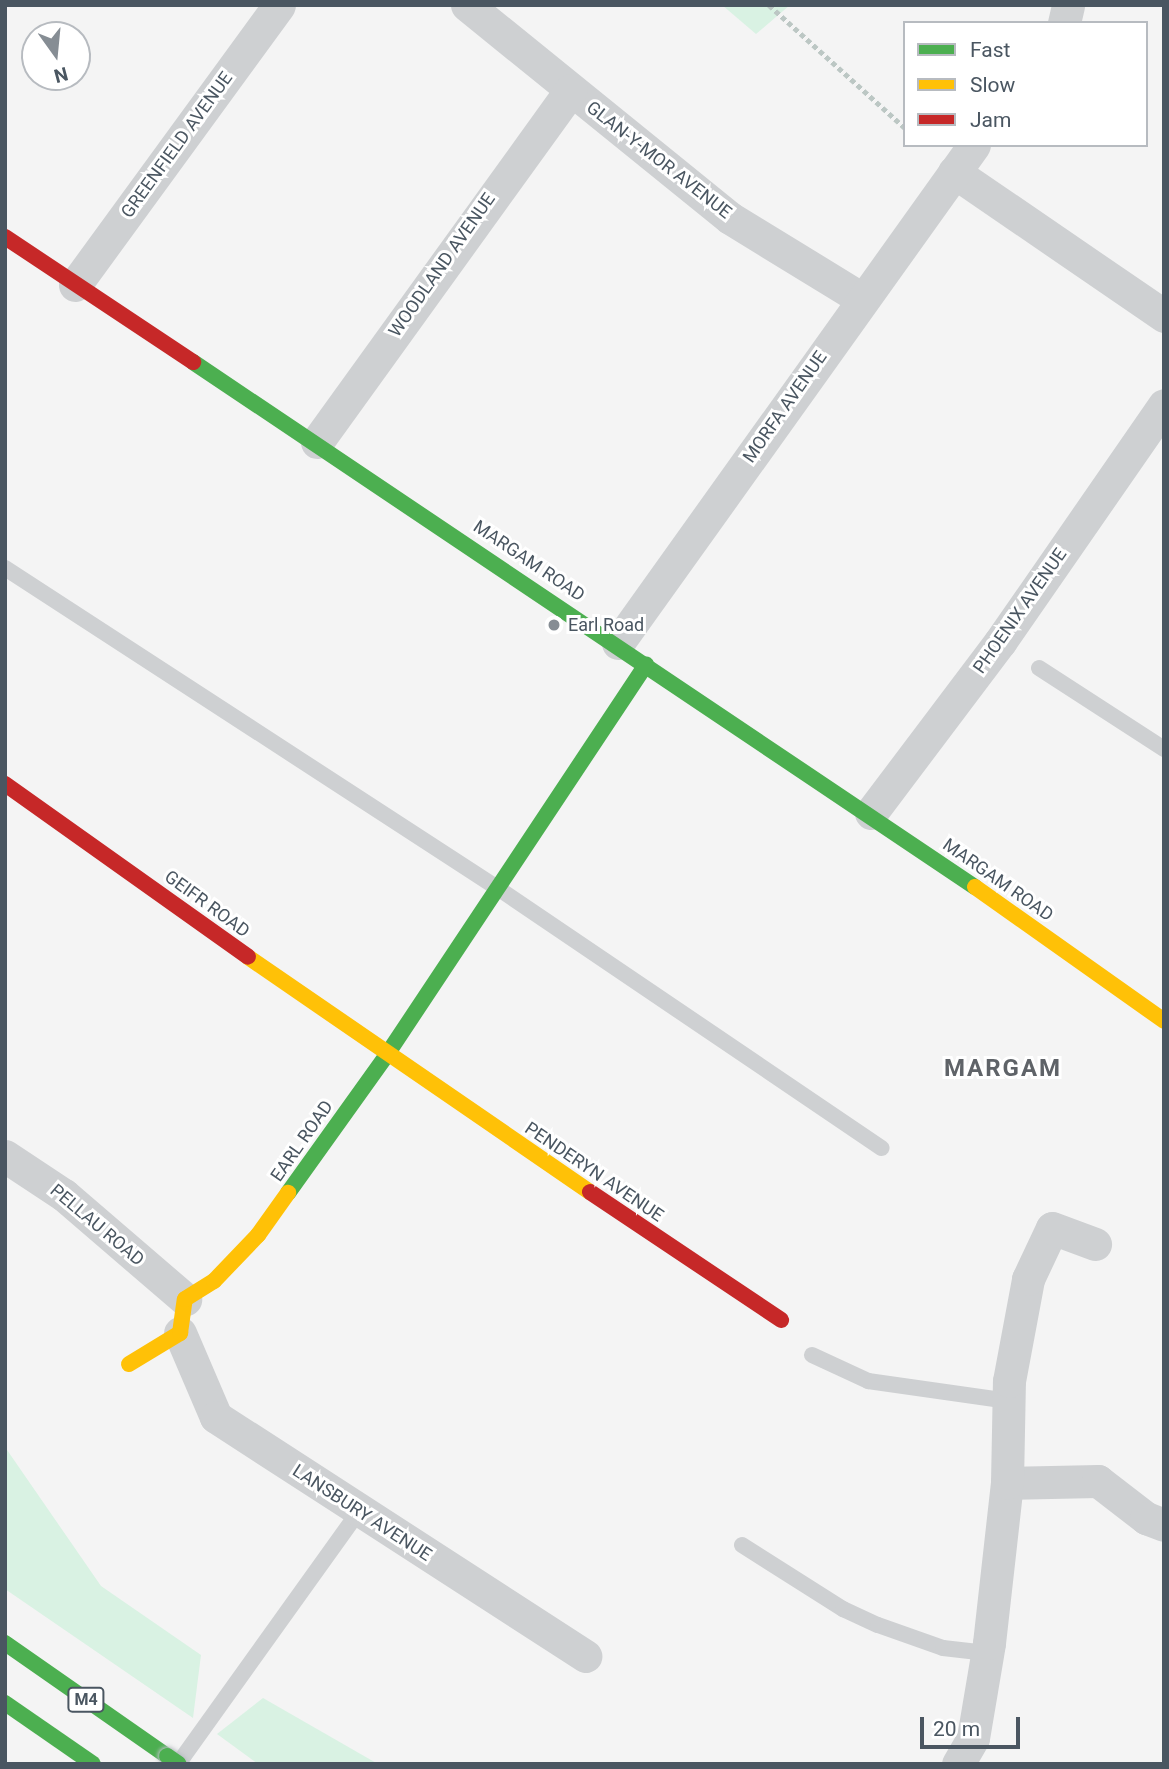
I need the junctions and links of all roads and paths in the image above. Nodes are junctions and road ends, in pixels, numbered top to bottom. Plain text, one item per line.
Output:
1 (279, 5) edge
2 (467, 5) edge
3 (769, 5) edge
4 (571, 90) junction
5 (903, 126) edge
6 (973, 147) edge
7 (954, 172) junction
8 (5, 237) edge
9 (75, 285) junction
10 (862, 299) junction
11 (1164, 316) edge
12 (1164, 405) edge
13 (317, 442) junction
14 (5, 568) edge
15 (618, 643) junction
16 (646, 664) junction
17 (1039, 668) dead end
18 (1162, 744) edge
19 (5, 784) edge
20 (871, 814) junction
21 (499, 889) junction
22 (1164, 1021) edge
23 (386, 1056) junction
24 (881, 1148) dead end
25 (5, 1156) edge
26 (1095, 1244) dead end
27 (186, 1299) junction
28 (781, 1320) dead end
29 (180, 1333) junction
30 (812, 1355) dead end
31 (129, 1364) dead end
32 (1009, 1401) junction
33 (1007, 1483) junction
34 (359, 1511) junction
35 (1164, 1525) edge
36 (742, 1545) dead end
37 (5, 1643) edge
38 (987, 1653) junction
39 (586, 1656) dead end
40 (5, 1703) edge
41 (175, 1761) edge
42 (93, 1764) edge
43 (958, 1764) edge

1 - 9 street, GREENFIELD AVENUE
2 - 4 street, GLAN-Y-MOR AVENUE
3 - 5 path
4 - 10 street, GLAN-Y-MOR AVENUE
4 - 13 street, WOODLAND AVENUE
6 - 7 street, MORFA AVENUE
7 - 10 street, MORFA AVENUE
7 - 11 street
8 - 9 main road, MARGAM ROAD
9 - 13 main road, MARGAM ROAD
10 - 15 street, MORFA AVENUE
12 - 20 street, PHOENIX AVENUE
13 - 15 main road, MARGAM ROAD
14 - 21 lane
15 - 16 main road, MARGAM ROAD
16 - 20 main road, MARGAM ROAD
16 - 21 main road, EARL ROAD
17 - 18 lane
19 - 23 main road, GEIFR ROAD
20 - 22 main road, MARGAM ROAD
21 - 23 main road, EARL ROAD
21 - 24 lane
23 - 27 main road, EARL ROAD
23 - 28 main road, PENDERYN AVENUE
25 - 27 street, PELLAU ROAD
26 - 32 street
27 - 29 main road
29 - 31 main road
29 - 34 street, LANSBURY AVENUE
30 - 32 lane
32 - 33 street
33 - 35 street
33 - 38 street
34 - 39 street, LANSBURY AVENUE
34 - 41 lane
36 - 38 lane
37 - 41 main road, M4
38 - 43 street
40 - 42 main road

